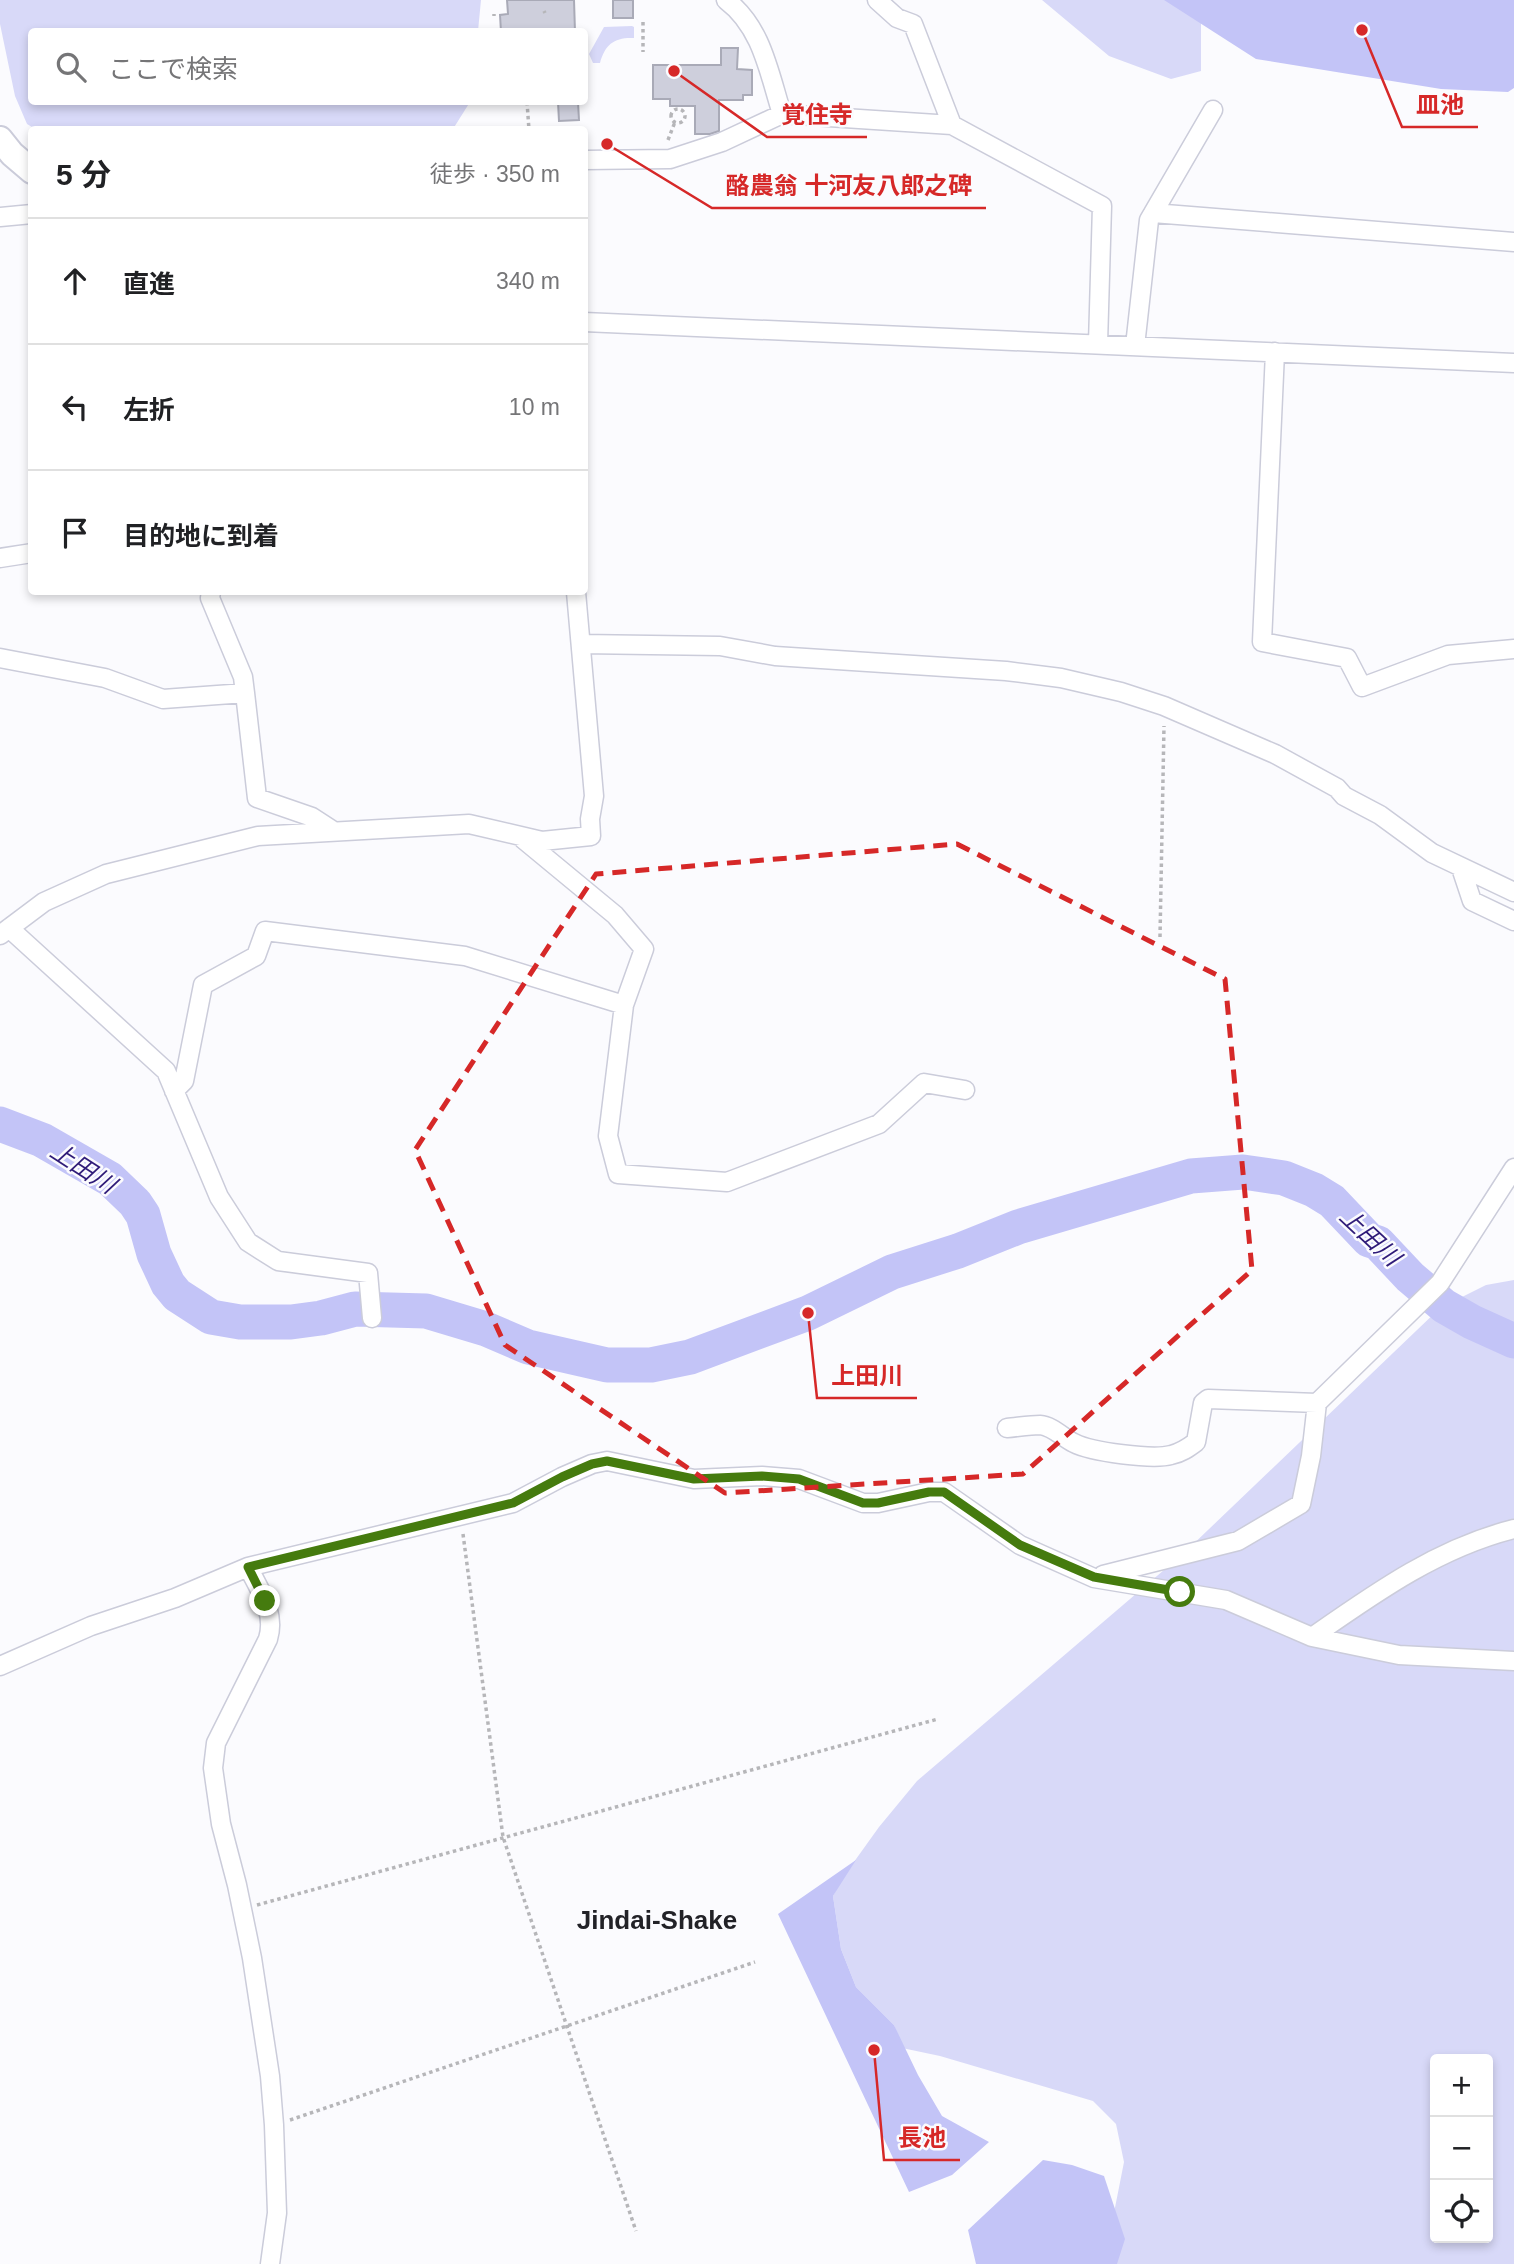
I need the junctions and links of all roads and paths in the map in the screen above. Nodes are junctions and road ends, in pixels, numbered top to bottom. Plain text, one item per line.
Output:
1 (726, 0) edge
2 (877, 0) edge
3 (643, 22) dead end
4 (643, 52) dead end
5 (527, 105) edge
6 (1213, 110) dead end
7 (782, 114) junction
8 (675, 122) dead end
9 (952, 125) junction
10 (529, 126) edge
11 (0, 139) edge
12 (668, 141) dead end
13 (588, 160) edge
14 (28, 168) edge
15 (1153, 212) junction
16 (28, 214) edge
17 (0, 217) edge
18 (1514, 242) edge
19 (588, 322) edge
20 (1098, 344) junction
21 (1135, 346) junction
22 (1275, 352) junction
23 (1514, 363) edge
24 (28, 554) edge
25 (0, 558) edge
26 (210, 595) edge
27 (576, 595) edge
28 (581, 644) junction
29 (1514, 649) edge
30 (0, 658) edge
31 (244, 694) junction
32 (1164, 706) junction
33 (332, 830) junction
34 (517, 835) junction
35 (1461, 868) junction
36 (1514, 892) edge
37 (1514, 921) edge
38 (4, 931) edge
39 (1160, 937) dead end
40 (624, 1004) junction
41 (965, 1090) dead end
42 (174, 1091) junction
43 (1514, 1168) edge
44 (372, 1318) dead end
45 (1317, 1403) junction
46 (1007, 1428) dead end
47 (461, 1514) junction
48 (1514, 1529) edge
49 (248, 1567) junction
50 (1094, 1577) junction
51 (1312, 1637) junction
52 (1514, 1661) edge
53 (0, 1666) edge
54 (938, 1720) dead end
55 (503, 1838) junction
56 (242, 1909) junction
57 (755, 1962) dead end
58 (566, 2025) junction
59 (274, 2125) junction
60 (636, 2231) dead end
61 (270, 2264) edge

1 - 7 street
2 - 9 street
3 - 4 path
5 - 10 path
6 - 15 street
7 - 9 street
7 - 13 street
8 - 12 path
9 - 20 street
11 - 14 street
15 - 18 street
15 - 21 street
16 - 17 street
19 - 20 street
20 - 21 street
21 - 22 street
22 - 23 street
22 - 29 street
24 - 25 street
26 - 31 street
27 - 28 street
28 - 32 street
28 - 34 street
30 - 31 street
31 - 33 street
32 - 35 street
32 - 39 path
33 - 34 street
33 - 38 street
34 - 40 street
35 - 36 street
35 - 37 street
38 - 42 street
40 - 41 street
40 - 42 street
42 - 44 street
43 - 45 street
45 - 46 street
45 - 50 street
47 - 49 street
47 - 50 street
47 - 55 path
48 - 51 street
49 - 53 street
49 - 56 street
50 - 51 street
51 - 52 street
54 - 55 path
55 - 56 path
55 - 58 path
56 - 59 street
57 - 58 path
58 - 59 path
58 - 60 path
59 - 61 street

